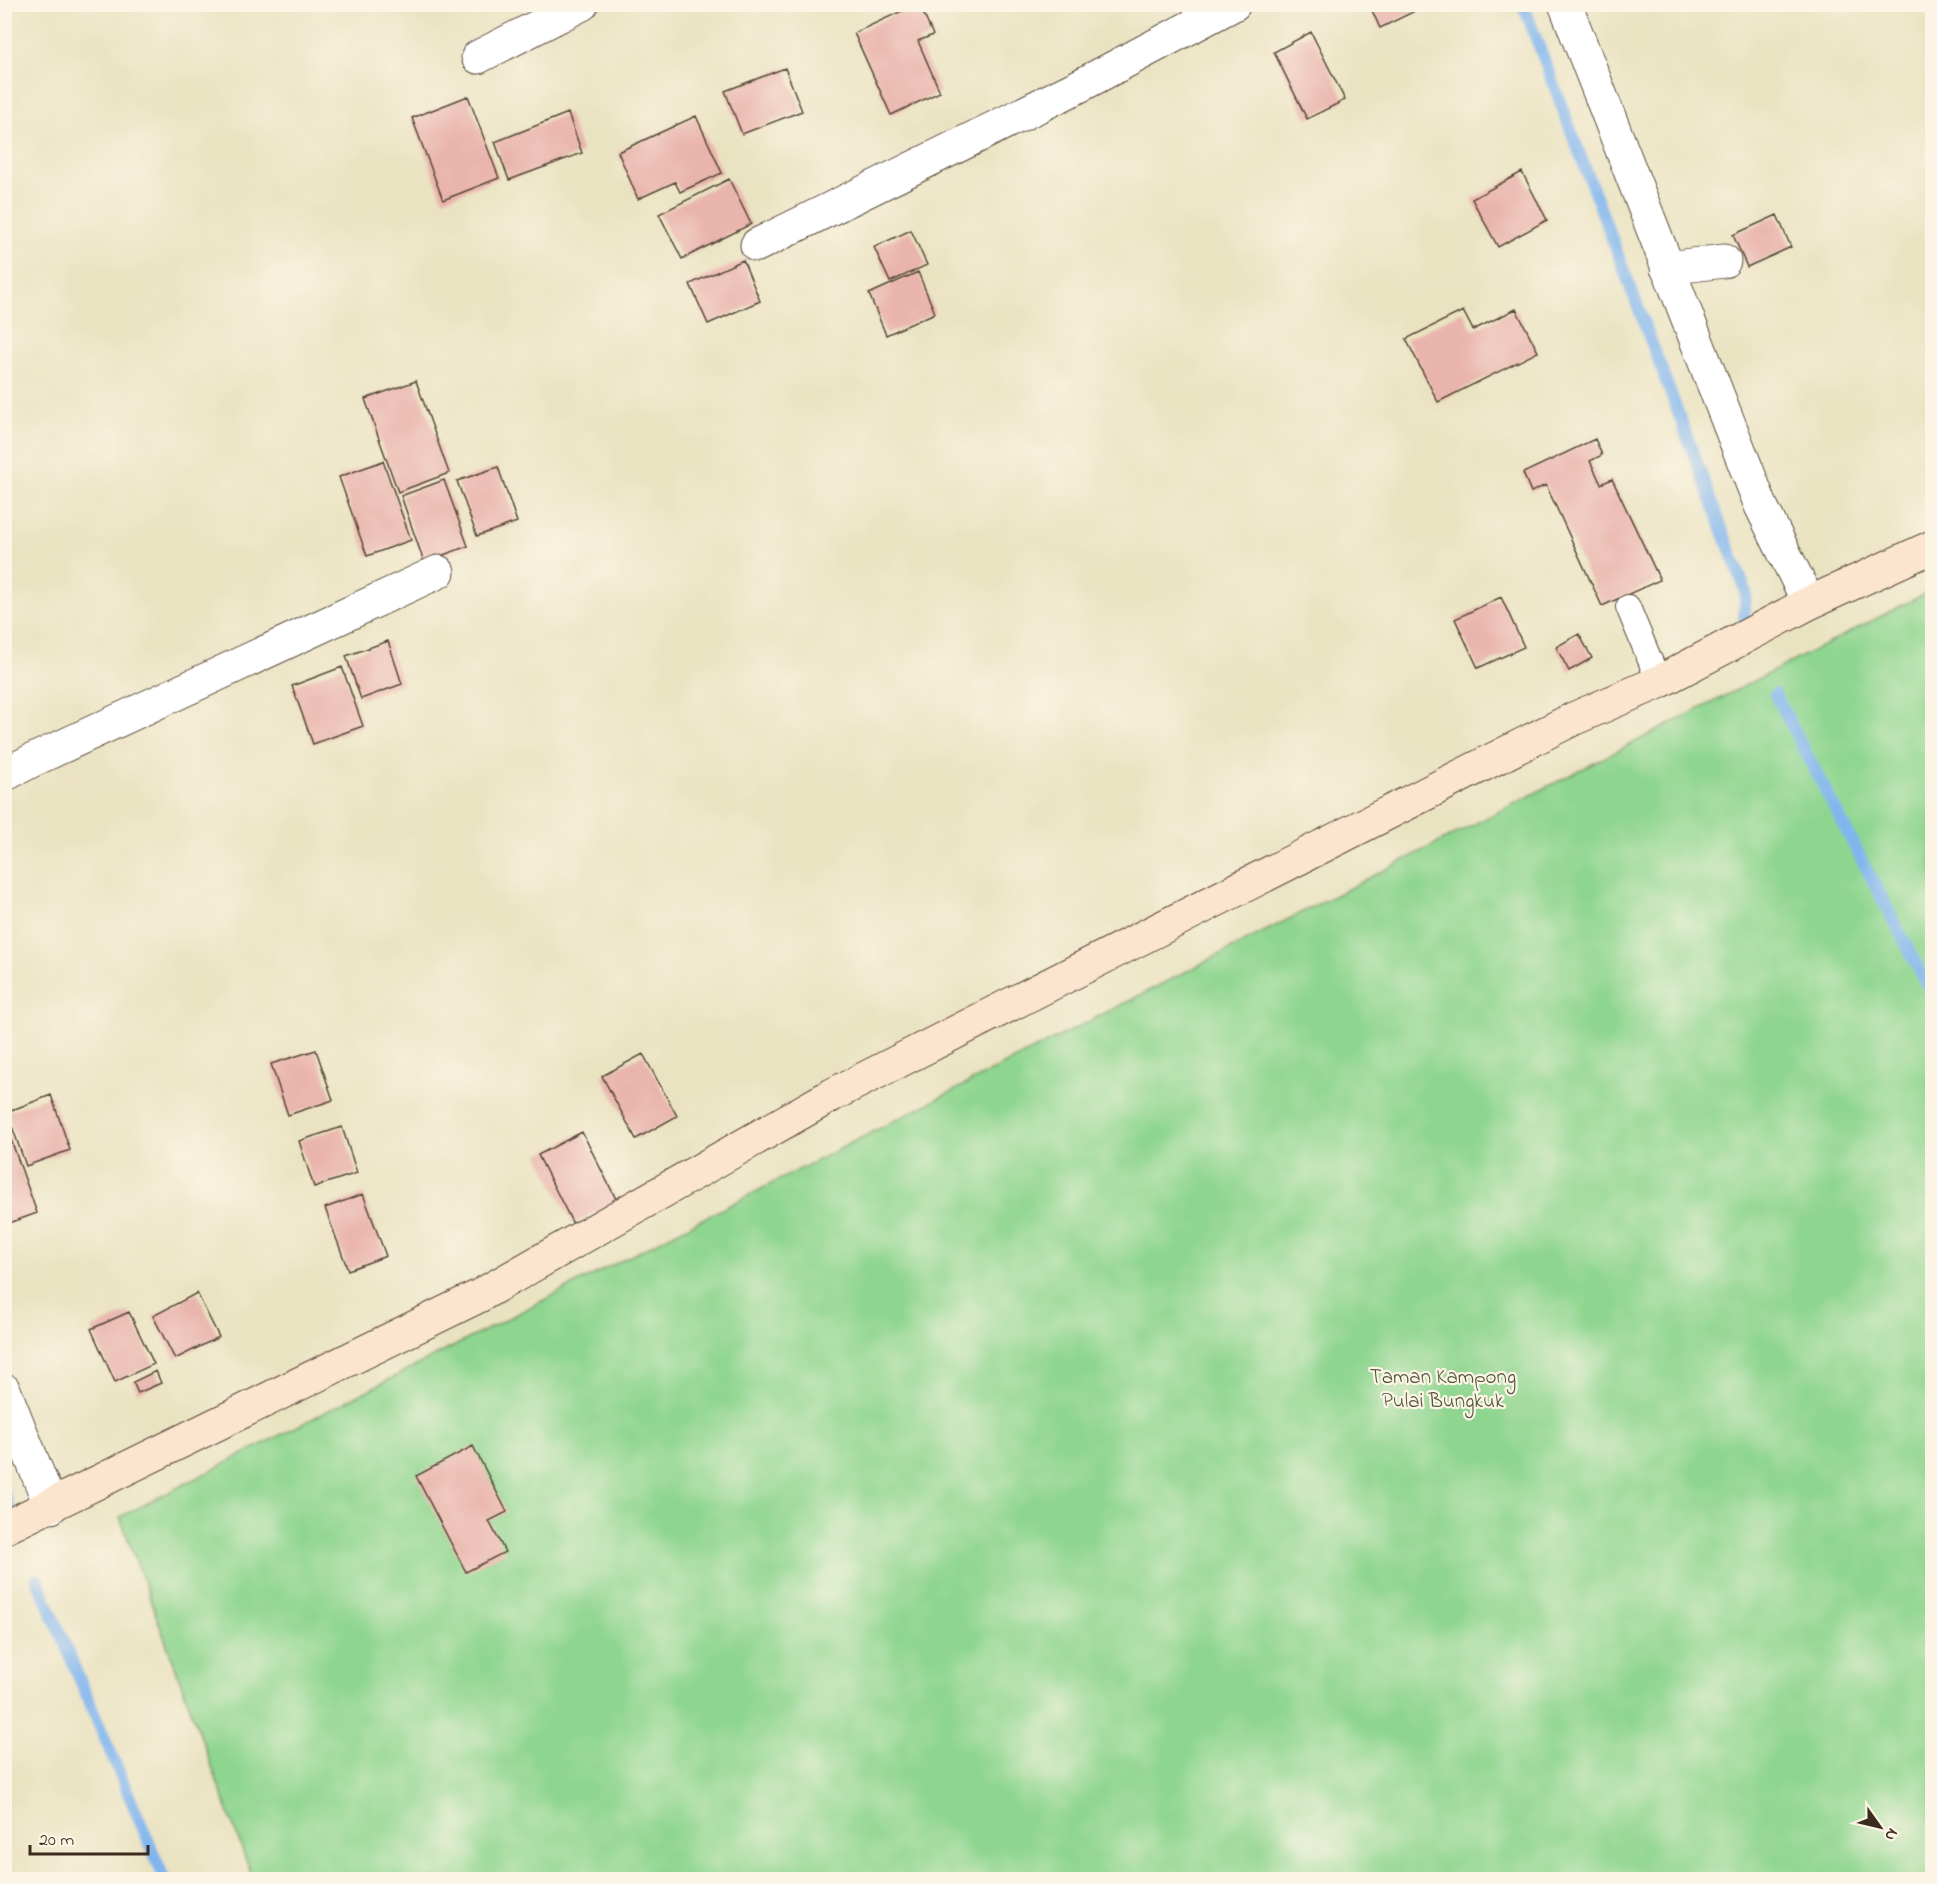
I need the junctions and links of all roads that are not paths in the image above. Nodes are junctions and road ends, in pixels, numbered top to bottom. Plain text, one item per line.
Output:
1 (582, 4) edge
2 (1234, 4) edge
3 (1565, 4) edge
4 (478, 57) dead end
5 (757, 245) dead end
6 (1724, 261) dead end
7 (1667, 268) junction
8 (1932, 547) edge
9 (438, 572) dead end
10 (1809, 603) junction
11 (1628, 608) dead end
12 (1659, 682) junction
13 (4, 775) edge
14 (4, 1390) edge
15 (51, 1507) junction
16 (4, 1528) edge

1 - 4 street
2 - 5 street
3 - 7 street
6 - 7 street
7 - 10 street
8 - 10 street
9 - 13 street
10 - 12 street
11 - 12 lane
12 - 15 street
14 - 15 street
15 - 16 street

